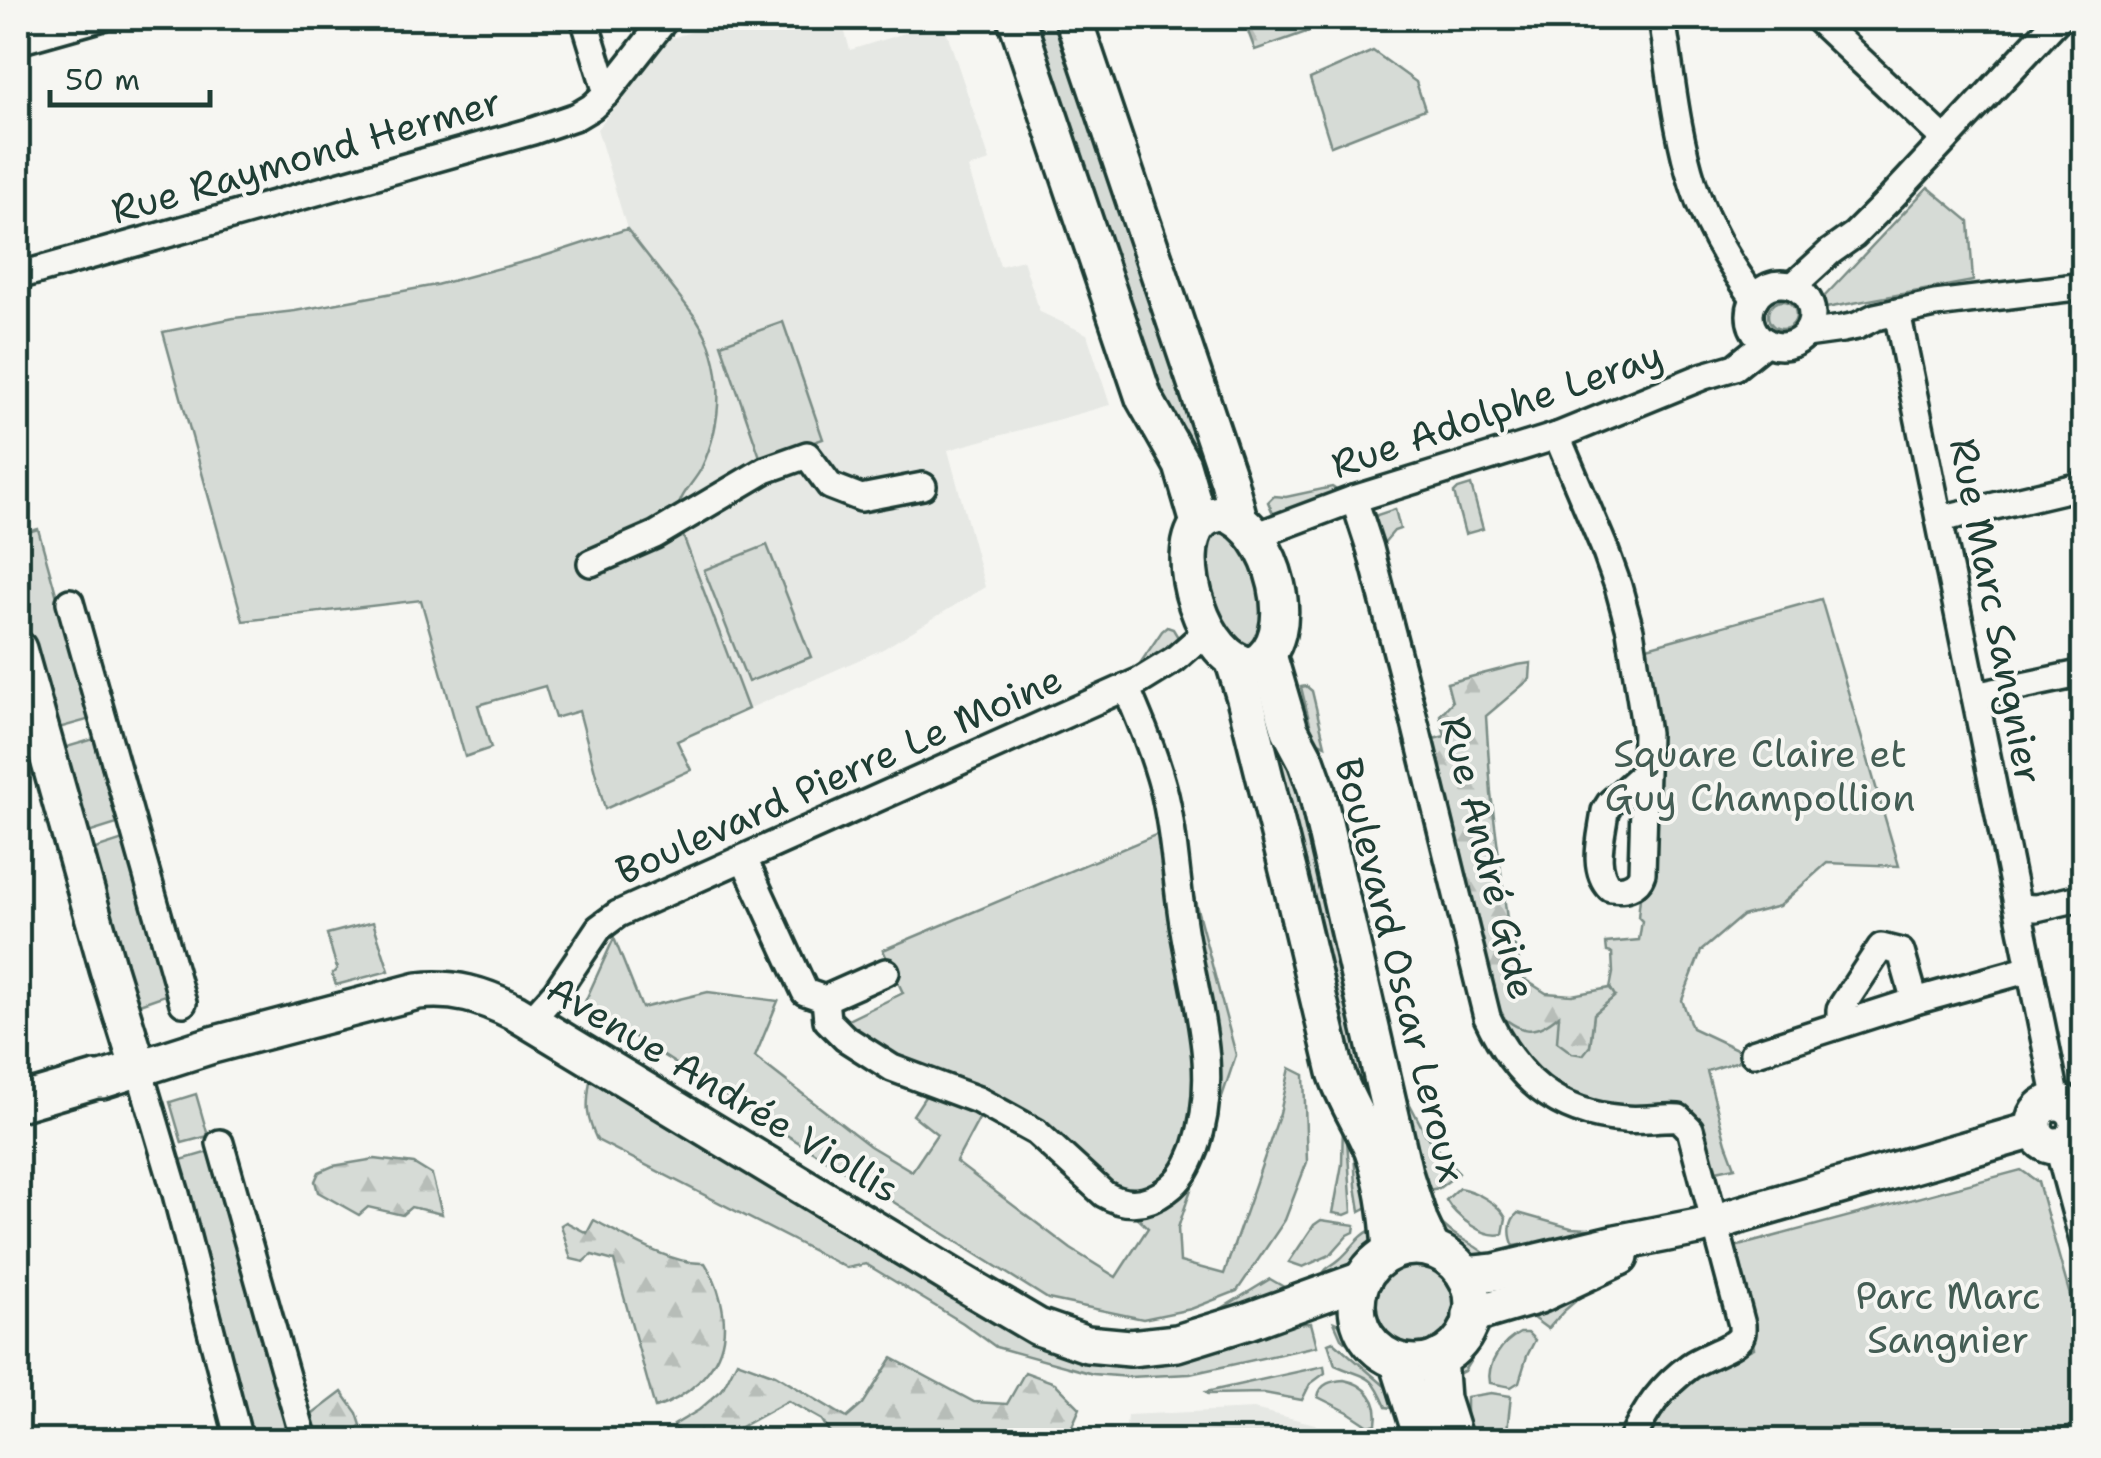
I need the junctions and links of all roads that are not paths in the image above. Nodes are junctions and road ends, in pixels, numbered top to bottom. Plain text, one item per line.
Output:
1 (100, 18) edge
2 (584, 18) edge
3 (666, 18) edge
4 (1016, 18) edge
5 (1073, 18) edge
6 (1662, 18) edge
7 (1816, 18) edge
8 (2059, 18) edge
9 (18, 41) edge
10 (607, 93) junction
11 (1945, 140) junction
12 (18, 276) edge
13 (2084, 286) edge
14 (1755, 299) junction
15 (1805, 309) junction
16 (1886, 314) junction
17 (1759, 334) junction
18 (1557, 436) junction
19 (2084, 485) edge
20 (923, 486) dead end
21 (1354, 499) junction
22 (1314, 515) junction
23 (1940, 519) junction
24 (1200, 523) junction
25 (1247, 527) junction
26 (591, 563) dead end
27 (1272, 568) junction
28 (70, 602) dead end
29 (1208, 630) junction
30 (18, 651) edge
31 (1251, 658) junction
32 (2084, 673) edge
33 (1126, 688) junction
34 (1975, 696) junction
35 (30, 746) edge
36 (1645, 772) dead end
37 (744, 859) junction
38 (2084, 897) edge
39 (2018, 907) junction
40 (2030, 969) junction
41 (886, 972) dead end
42 (825, 999) junction
43 (1916, 1000) junction
44 (182, 1003) dead end
45 (530, 1021) junction
46 (1840, 1024) junction
47 (1753, 1053) dead end
48 (139, 1069) junction
49 (18, 1103) edge
50 (2061, 1123) edge
51 (220, 1143) dead end
52 (1700, 1226) junction
53 (2084, 1244) edge
54 (1432, 1249) junction
55 (1391, 1251) junction
56 (1465, 1275) junction
57 (1362, 1280) junction
58 (1471, 1315) junction
59 (1248, 1322) junction
60 (1357, 1322) junction
61 (1438, 1358) junction
62 (1398, 1361) junction
63 (240, 1440) edge
64 (304, 1440) edge
65 (1424, 1440) edge
66 (1454, 1440) edge
67 (1632, 1440) edge

1 - 9 street
2 - 10 street
3 - 10 street, Rue Raymond Hermer
4 - 24 main road
5 - 25 main road
6 - 14 street
7 - 11 street
8 - 11 street
10 - 12 street, Rue Raymond Hermer
11 - 15 street
13 - 16 street
14 - 15 street
14 - 17 street
15 - 16 street
15 - 17 street
16 - 23 street, Rue Marc Sangnier
17 - 18 street, Rue Adolphe Leray
18 - 21 street, Rue Adolphe Leray
18 - 36 street
19 - 23 street
20 - 26 street
21 - 22 street, Rue Adolphe Leray
21 - 52 street, Rue André Gide
22 - 25 street, Rue Adolphe Leray
22 - 27 street, Rue Adolphe Leray
23 - 34 street, Rue Marc Sangnier
24 - 25 main road
24 - 29 main road
25 - 27 main road
27 - 31 main road
28 - 44 street
29 - 31 main road
29 - 33 street, Boulevard Pierre Le Moine
30 - 35 main road
31 - 54 main road, Boulevard Oscar Leroux
31 - 55 main road, Boulevard Oscar Leroux
32 - 34 street
33 - 37 street, Boulevard Pierre Le Moine
33 - 42 street
34 - 39 street, Rue Marc Sangnier
35 - 48 main road
37 - 42 street
37 - 45 street, Boulevard Pierre Le Moine
38 - 39 street
39 - 40 street, Rue Marc Sangnier
40 - 43 street
40 - 50 street, Rue Marc Sangnier
41 - 42 street
43 - 46 street
43 - 46 street
45 - 48 main road, Avenue Andrée Viollis
45 - 59 main road, Avenue Andrée Viollis
46 - 47 street
48 - 49 main road, Avenue Andrée Viollis
48 - 63 street
50 - 52 main road
50 - 53 street, Rue Marc Sangnier
51 - 64 street
52 - 56 main road
52 - 58 main road
52 - 67 street
54 - 55 main road
54 - 56 main road
55 - 57 main road
56 - 58 main road
57 - 59 main road, Avenue Andrée Viollis
57 - 60 main road
58 - 61 main road
59 - 60 main road, Avenue Andrée Viollis
60 - 62 main road
61 - 62 main road
61 - 66 main road
62 - 65 main road

